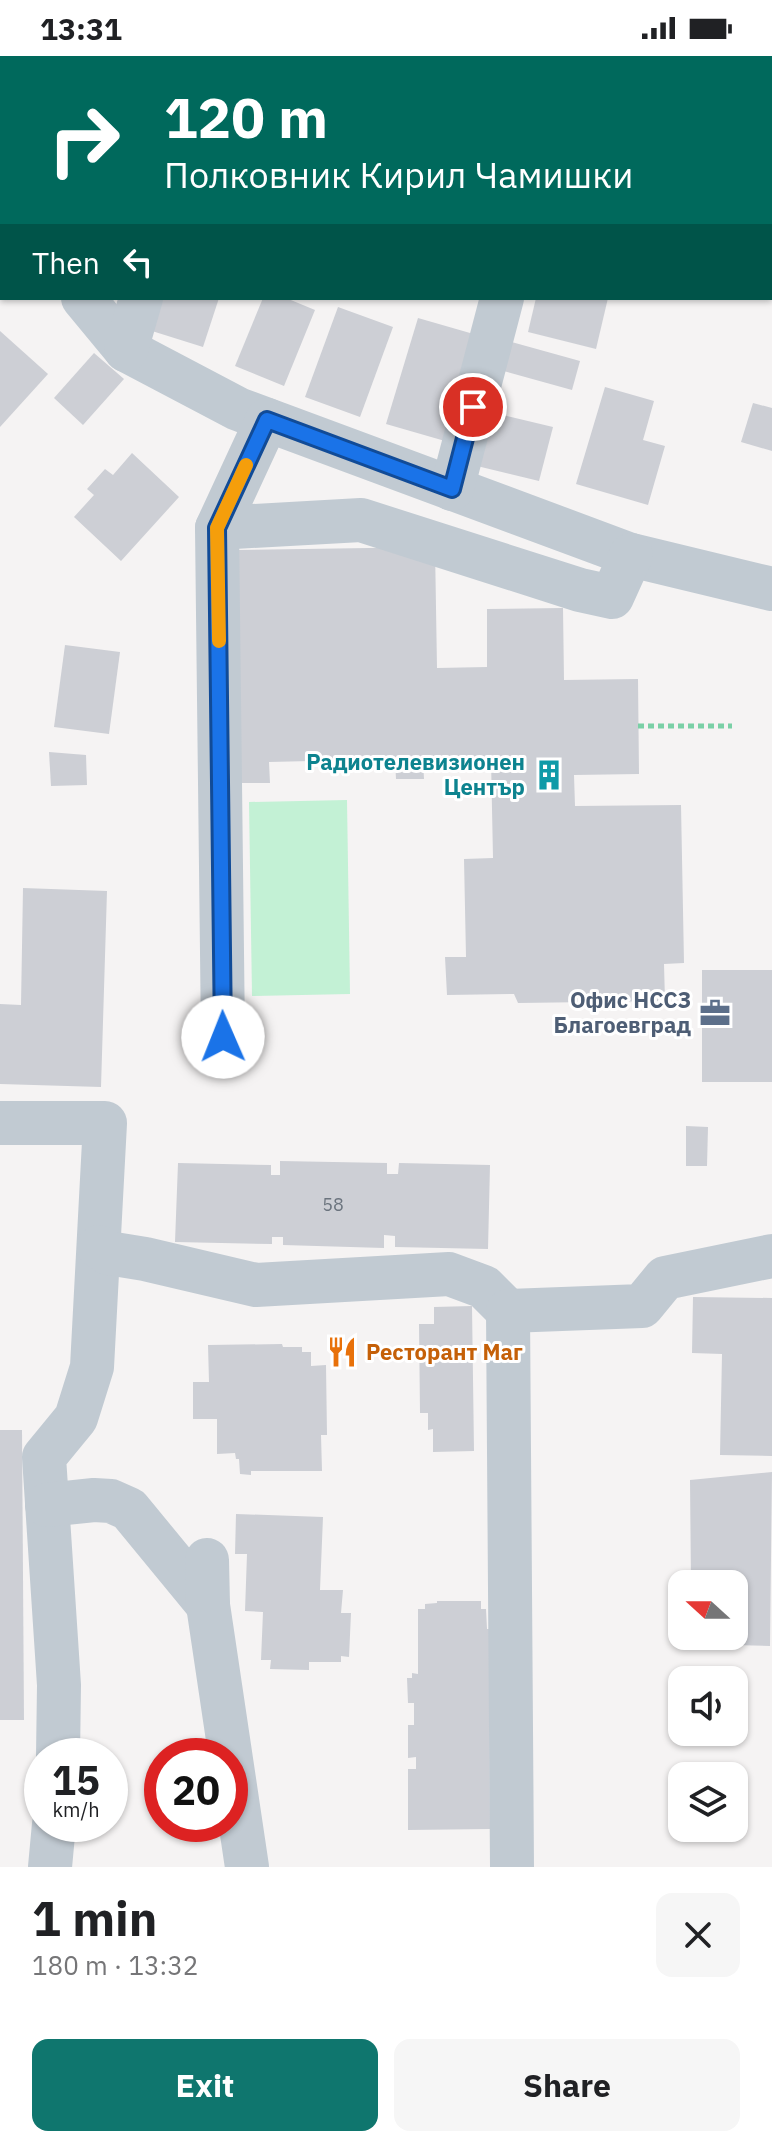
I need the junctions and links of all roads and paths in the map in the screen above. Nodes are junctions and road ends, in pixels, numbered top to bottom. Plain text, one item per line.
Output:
1 (85, 300) edge
2 (140, 300) edge
3 (501, 300) edge
4 (126, 350) junction
5 (267, 420) junction
6 (452, 489) junction
7 (217, 528) junction
8 (631, 555) junction
9 (772, 589) edge
10 (638, 726) dead end
11 (732, 726) dead end
12 (223, 1037) dead end
13 (0, 1123) edge
14 (99, 1247) junction
15 (772, 1256) edge
16 (508, 1311) junction
17 (47, 1505) junction
18 (207, 1560) dead end
19 (208, 1605) junction
20 (58, 1738) edge
21 (52, 1842) edge
22 (50, 1867) edge
23 (247, 1867) edge
24 (512, 1867) edge

1 - 4 street
2 - 4 street
3 - 6 street
4 - 5 street
5 - 6 street
5 - 7 street
6 - 8 street
7 - 8 street
7 - 12 street
8 - 9 street
10 - 11 path
13 - 14 street
14 - 16 street
14 - 17 street
15 - 16 street
16 - 24 street
17 - 19 street
17 - 20 street
18 - 19 street
19 - 23 street
21 - 22 street

